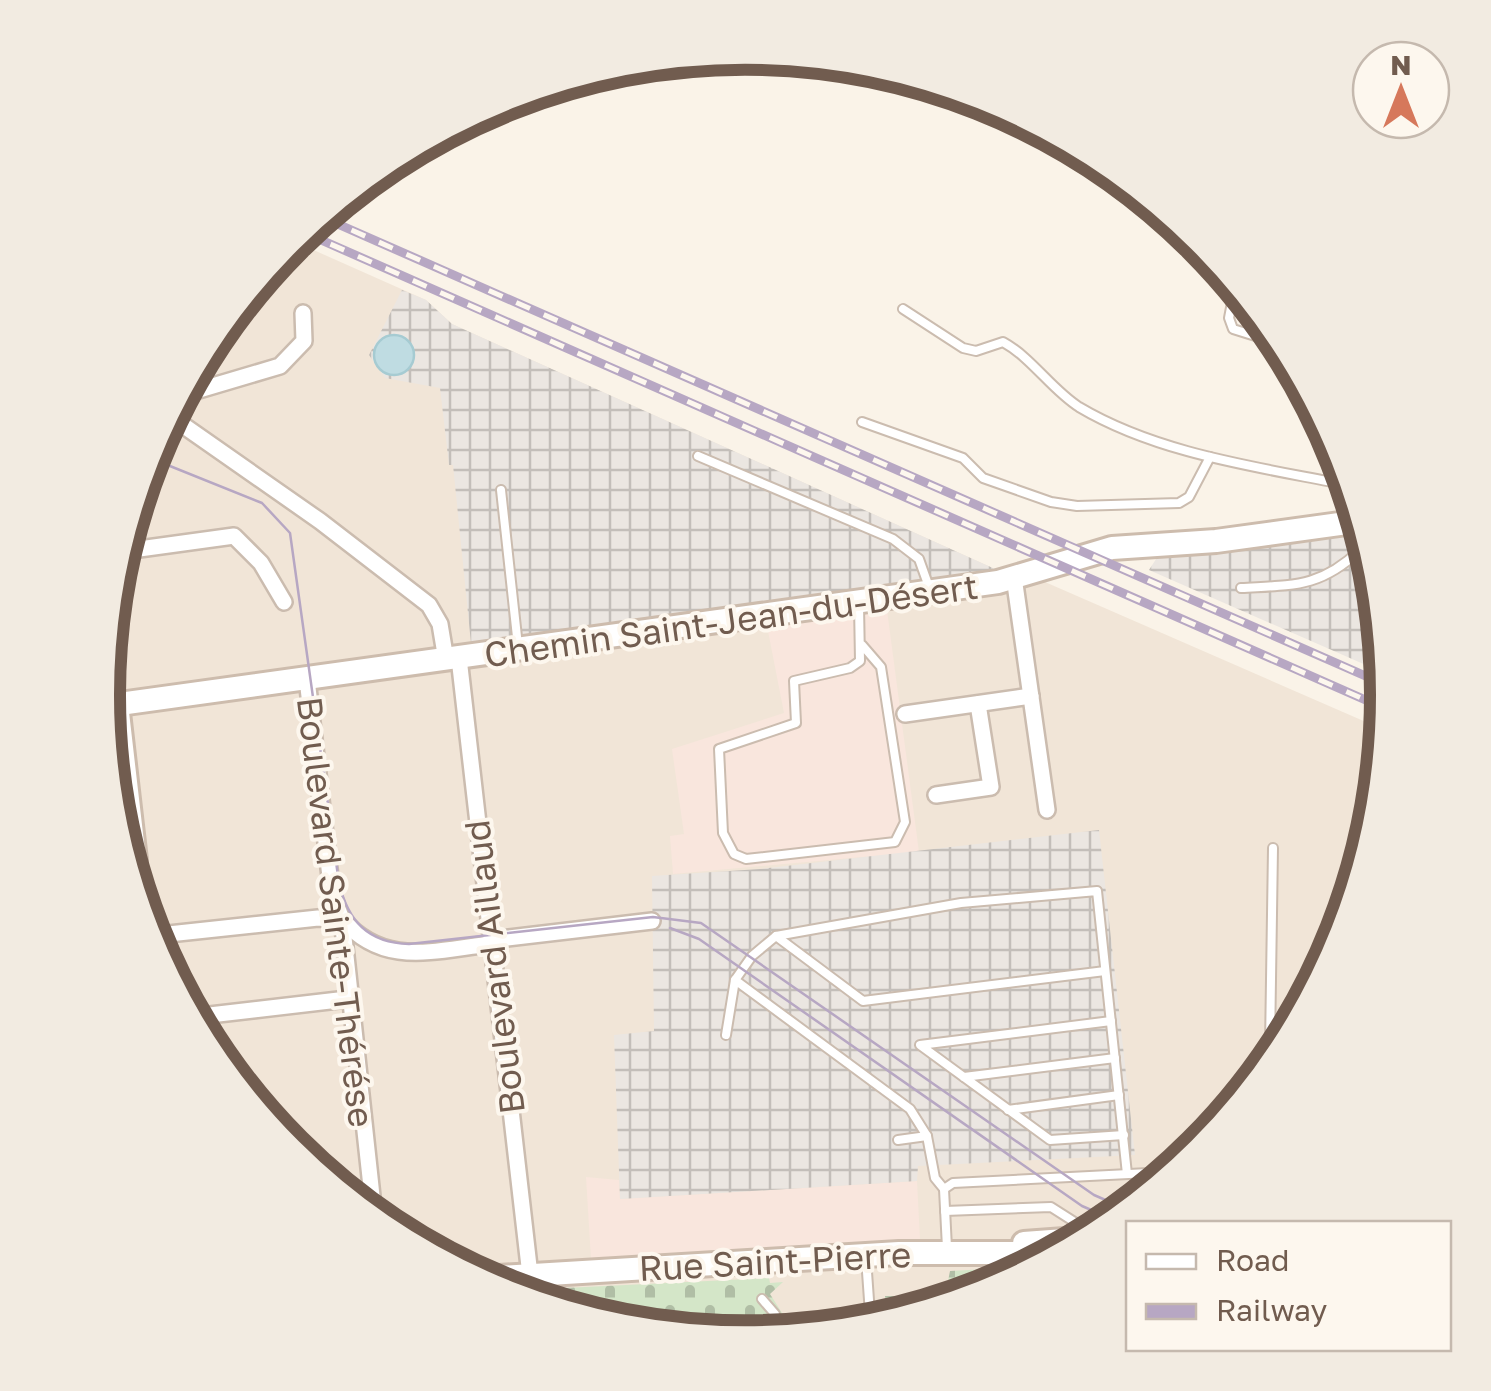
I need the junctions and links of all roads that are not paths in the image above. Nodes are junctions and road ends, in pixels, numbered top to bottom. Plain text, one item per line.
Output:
1 (1232, 303) edge
2 (903, 309) dead end
3 (302, 313) dead end
4 (1257, 336) edge
5 (201, 390) edge
6 (862, 422) dead end
7 (182, 425) edge
8 (698, 456) dead end
9 (1210, 457) junction
10 (1333, 482) edge
11 (501, 490) dead end
12 (1347, 523) edge
13 (137, 549) edge
14 (1355, 555) edge
15 (1014, 577) junction
16 (1241, 588) dead end
17 (931, 592) junction
18 (858, 601) junction
19 (284, 602) dead end
20 (862, 645) junction
21 (519, 650) junction
22 (452, 659) junction
23 (306, 679) junction
24 (1030, 696) junction
25 (120, 704) edge
26 (978, 704) junction
27 (905, 714) dead end
28 (936, 795) dead end
29 (1047, 810) dead end
30 (1273, 848) dead end
31 (342, 920) junction
32 (652, 921) dead end
33 (168, 934) edge
34 (776, 936) junction
35 (491, 942) junction
36 (1105, 971) junction
37 (735, 980) junction
38 (347, 1000) junction
39 (208, 1015) edge
40 (1111, 1021) junction
41 (726, 1035) dead end
42 (1270, 1036) edge
43 (1115, 1058) junction
44 (964, 1077) junction
45 (1119, 1095) junction
46 (1008, 1110) junction
47 (1124, 1135) junction
48 (927, 1136) junction
49 (898, 1140) dead end
50 (1150, 1173) edge
51 (1127, 1174) junction
52 (944, 1189) junction
53 (372, 1197) edge
54 (945, 1212) junction
55 (1079, 1225) edge
56 (1049, 1242) edge
57 (947, 1252) junction
58 (1027, 1254) edge
59 (866, 1255) junction
60 (530, 1275) junction
61 (514, 1276) edge
62 (762, 1299) dead end
63 (870, 1309) edge
64 (775, 1320) edge

1 - 4 lane
2 - 9 lane
3 - 5 street
6 - 9 lane
7 - 22 street, Boulevard Aillaud
8 - 17 lane
9 - 10 lane
11 - 21 lane
12 - 15 street, Chemin Saint-Jean-du-Désert
13 - 19 street
14 - 16 lane
15 - 17 street, Chemin Saint-Jean-du-Désert
15 - 24 street
17 - 18 street, Chemin Saint-Jean-du-Désert
18 - 20 lane
18 - 21 street, Chemin Saint-Jean-du-Désert
20 - 20 lane
21 - 22 street, Chemin Saint-Jean-du-Désert
22 - 23 street, Chemin Saint-Jean-du-Désert
22 - 35 street, Boulevard Aillaud
23 - 25 street, Chemin Saint-Jean-du-Désert
23 - 31 street, Boulevard Sainte-Thérése
24 - 26 street
24 - 29 street
26 - 27 street
26 - 28 street
30 - 42 lane
31 - 33 street
31 - 35 street
31 - 38 street, Boulevard Sainte-Thérése
32 - 35 street
34 - 36 lane
34 - 36 lane
34 - 37 lane
35 - 60 street, Boulevard Aillaud
36 - 40 lane
37 - 41 lane
37 - 48 lane
38 - 39 street
38 - 53 street, Boulevard Sainte-Thérése
40 - 43 lane
40 - 44 lane
43 - 44 lane
43 - 45 lane
44 - 46 lane
45 - 46 lane
45 - 47 lane
46 - 47 lane
47 - 51 lane
48 - 49 lane
48 - 52 lane
50 - 51 lane
51 - 52 lane
52 - 54 lane
54 - 55 lane
54 - 57 lane
56 - 57 street, Rue Saint-Pierre
57 - 58 street, Rue Saint-Pierre
57 - 59 street, Rue Saint-Pierre
59 - 60 street, Rue Saint-Pierre
59 - 63 lane
60 - 61 street, Rue Saint-Pierre
62 - 64 lane

